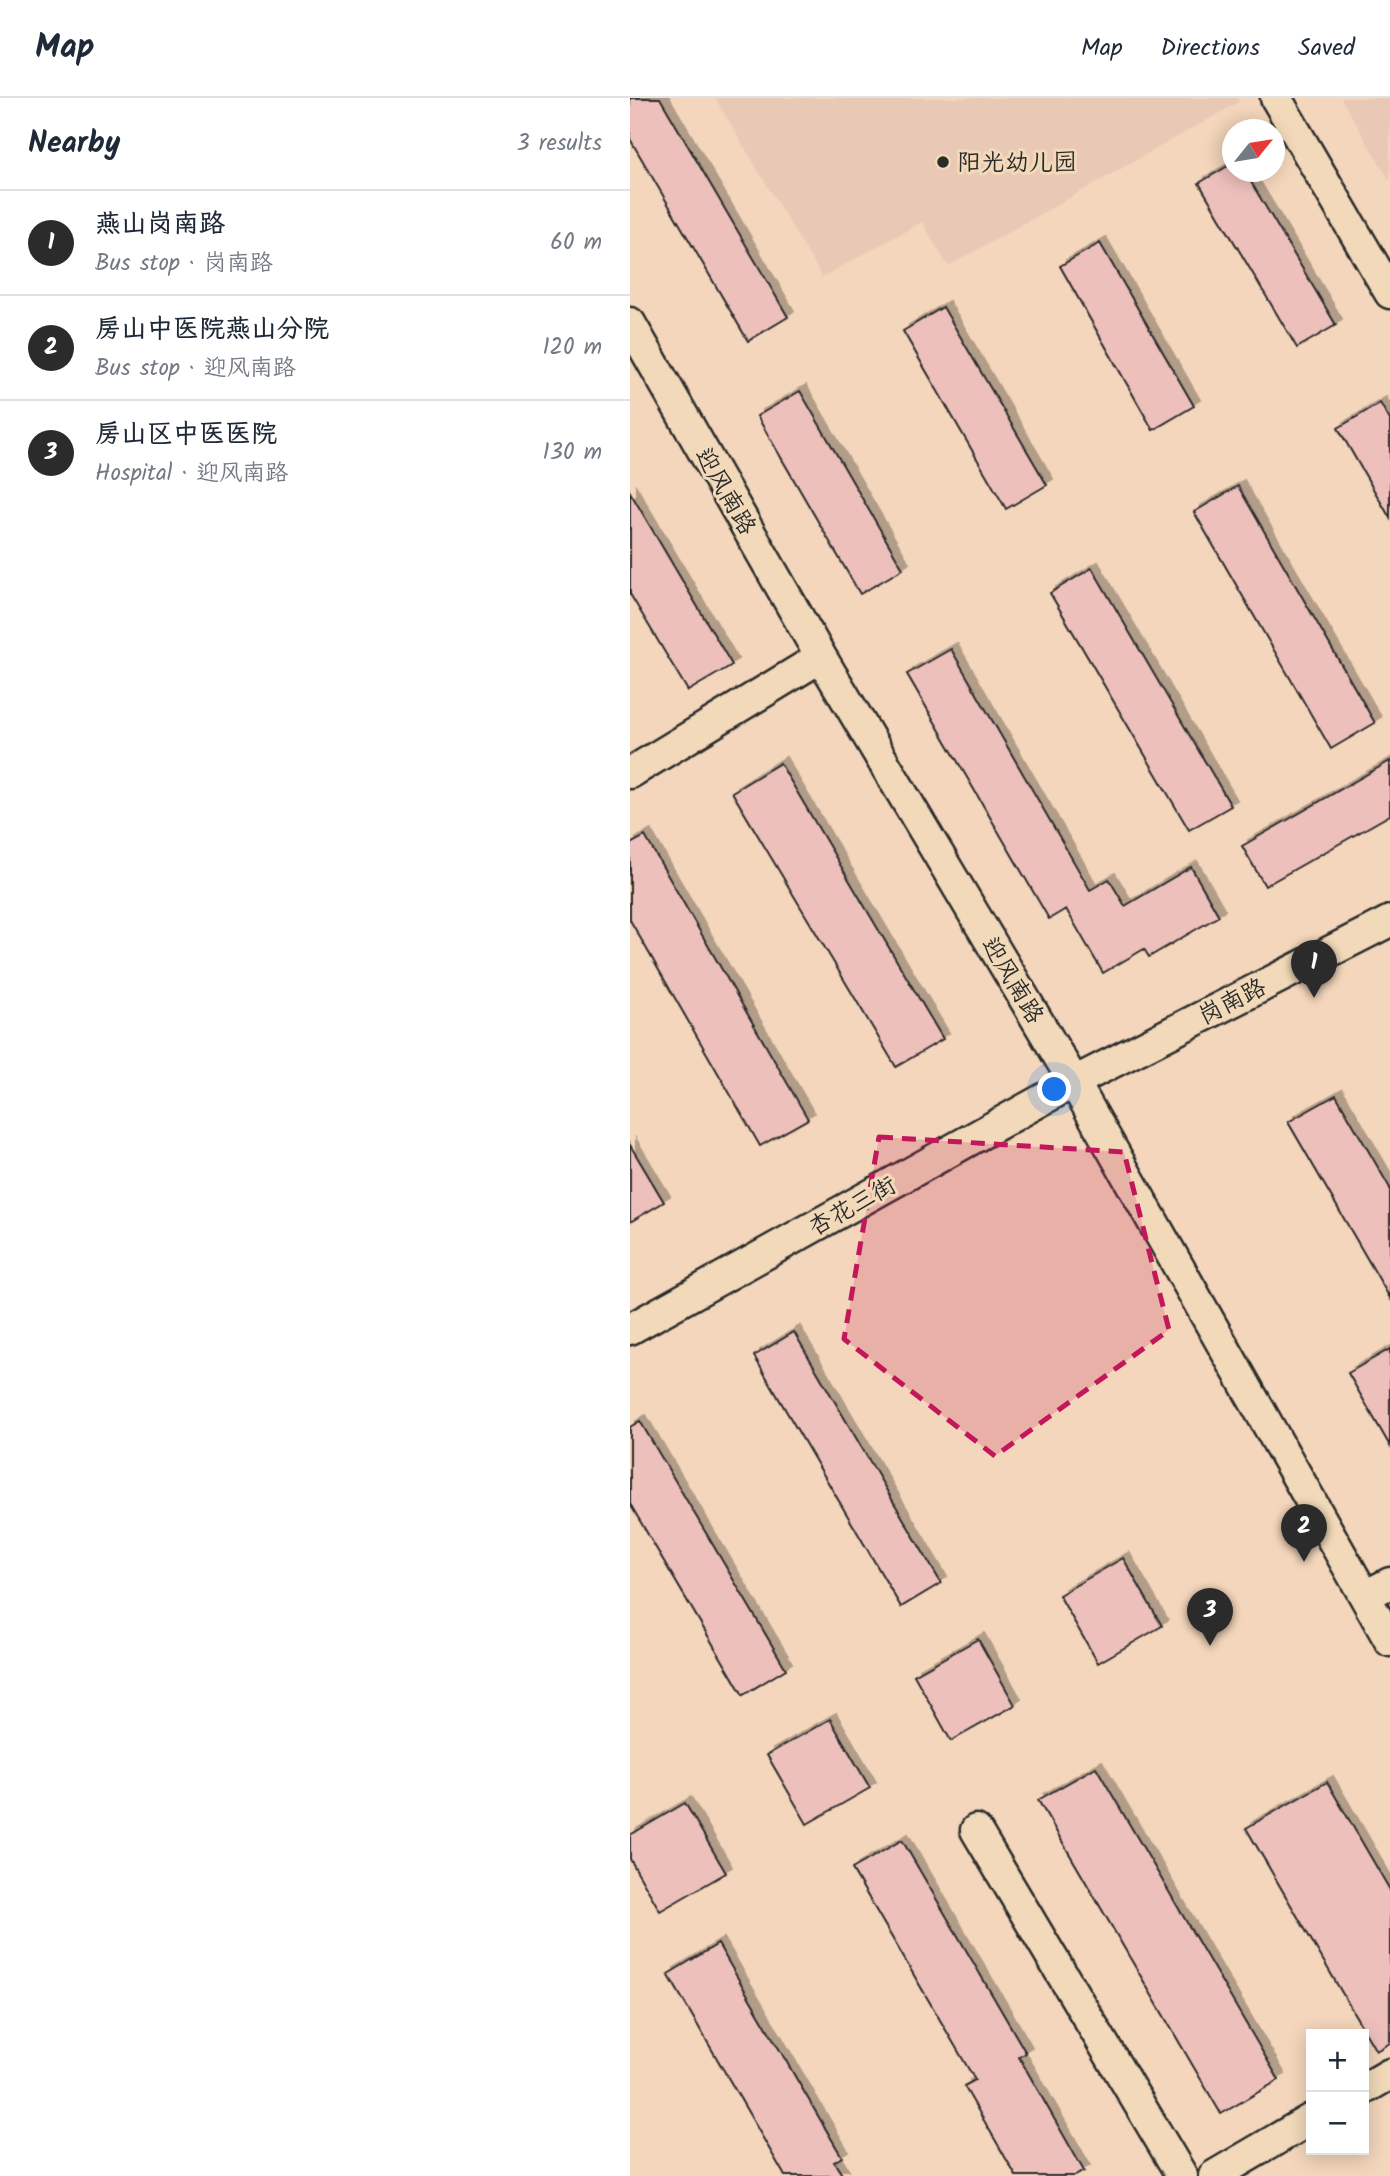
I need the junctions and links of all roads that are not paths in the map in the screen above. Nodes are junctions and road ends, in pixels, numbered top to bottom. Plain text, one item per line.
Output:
1 (1276, 98) edge
2 (1390, 293) edge
3 (630, 323) edge
4 (821, 657) junction
5 (630, 774) edge
6 (1390, 921) edge
7 (1074, 1082) junction
8 (630, 1329) edge
9 (1378, 1590) edge
10 (1390, 1641) edge
11 (976, 1830) dead end
12 (1390, 2074) edge
13 (1369, 2086) edge
14 (1306, 2122) edge
15 (1182, 2176) edge
16 (1214, 2176) edge

1 - 2 street
3 - 4 street, 迎风南路
4 - 5 street
4 - 7 street, 迎风南路
6 - 7 street, 岗南路
7 - 8 street, 杏花三街
7 - 9 street, 迎风南路
9 - 10 street, 迎风南路
11 - 15 street
12 - 13 street
14 - 16 street

